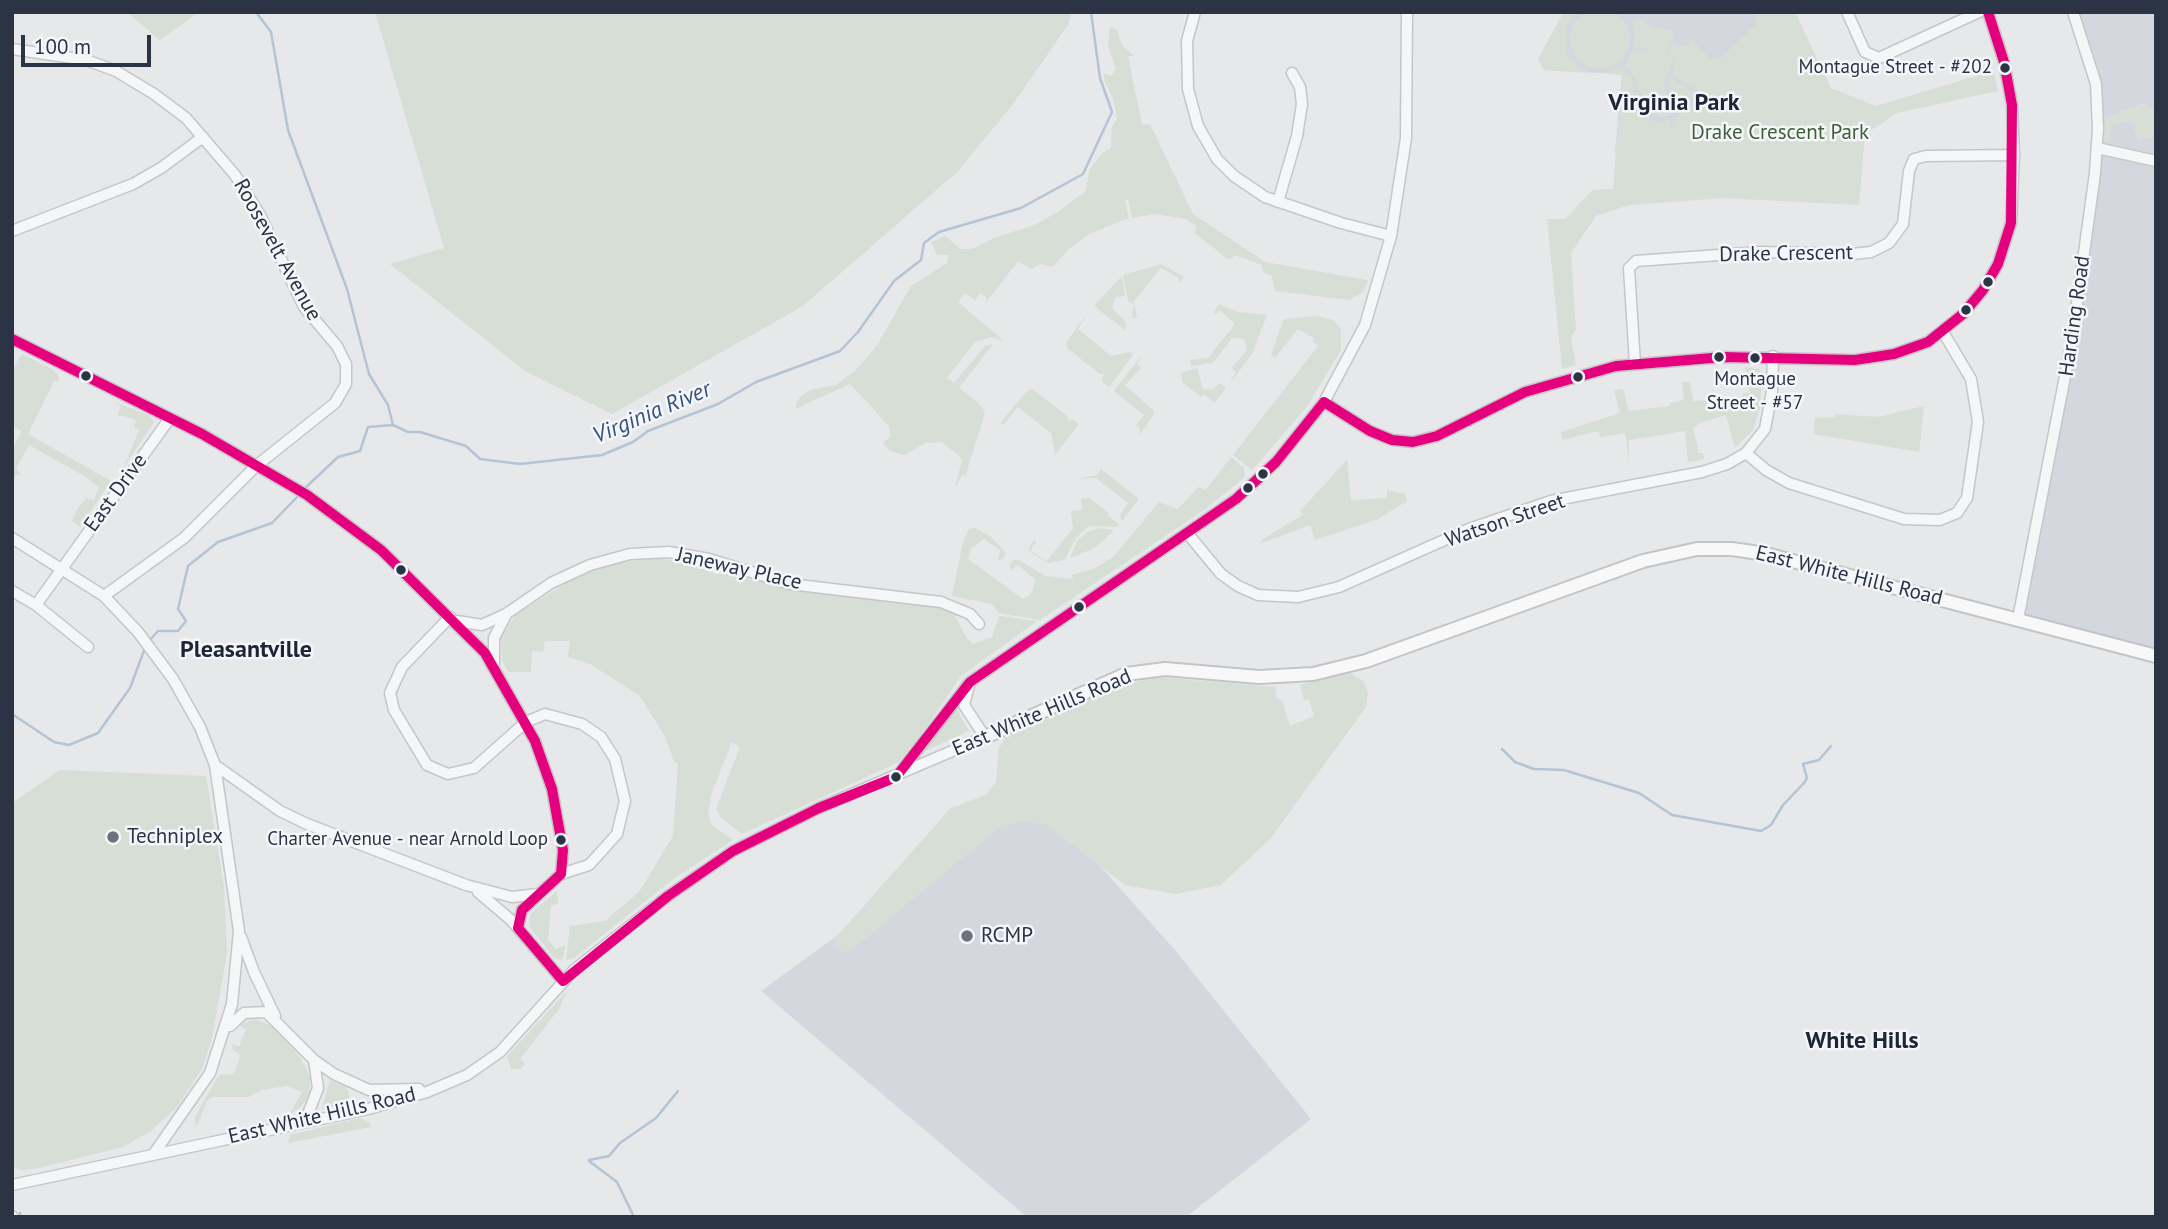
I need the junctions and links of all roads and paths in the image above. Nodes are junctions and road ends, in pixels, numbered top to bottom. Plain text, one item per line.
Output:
1 (1195, 12) edge
2 (1407, 12) edge
3 (1847, 12) edge
4 (1979, 12) edge
5 (1988, 12) edge
6 (2073, 12) edge
7 (12, 49) edge
8 (1292, 73) dead end
9 (203, 137) junction
10 (2097, 148) junction
11 (2014, 155) junction
12 (2156, 161) edge
13 (1278, 202) junction
14 (12, 231) edge
15 (1391, 236) junction
16 (1943, 332) junction
17 (12, 339) edge
18 (1773, 356) junction
19 (1635, 364) junction
20 (1324, 401) junction
21 (170, 418) junction
22 (1746, 453) junction
23 (256, 466) junction
24 (1188, 534) junction
25 (12, 538) edge
26 (62, 568) junction
27 (12, 591) edge
28 (104, 596) junction
29 (36, 605) junction
30 (506, 614) junction
31 (450, 617) junction
32 (2018, 619) junction
33 (979, 624) dead end
34 (88, 647) dead end
35 (2156, 656) edge
36 (494, 666) junction
37 (970, 682) junction
38 (526, 722) junction
39 (985, 737) junction
40 (215, 765) junction
41 (896, 777) junction
42 (561, 874) junction
43 (466, 885) junction
44 (542, 892) junction
45 (518, 928) junction
46 (239, 931) junction
47 (563, 981) junction
48 (283, 1028) junction
49 (226, 1032) junction
50 (314, 1060) junction
51 (453, 1081) junction
52 (298, 1123) junction
53 (155, 1152) junction
54 (12, 1185) edge

1 - 13 street
2 - 15 street
3 - 4 street
5 - 11 street
6 - 10 street, Harding Road
7 - 9 street, Roosevelt Avenue
8 - 13 street
9 - 14 street
9 - 23 street, Roosevelt Avenue
10 - 12 street
10 - 32 street, Harding Road
11 - 16 street
11 - 19 street, Drake Crescent
13 - 15 street
15 - 20 street
16 - 18 street
16 - 22 street
17 - 21 street
18 - 19 street
18 - 22 street
19 - 20 street
20 - 24 street
21 - 23 street
21 - 26 street, East Drive
22 - 24 street, Watson Street
23 - 28 street, Roosevelt Avenue
23 - 31 street
24 - 37 street
25 - 26 street
26 - 28 street
26 - 29 street, East Drive
27 - 29 street
28 - 40 street
29 - 34 street
30 - 31 street, Janeway Place
30 - 33 street, Janeway Place
30 - 36 street
31 - 36 street
31 - 38 street
32 - 35 main road, East White Hills Road
32 - 39 main road, East White Hills Road
36 - 38 street
37 - 39 street
37 - 41 street
38 - 42 street
38 - 42 street
39 - 41 street, East White Hills Road
40 - 43 street
40 - 46 street
41 - 47 street, East White Hills Road
42 - 44 street
43 - 44 street
43 - 45 street
44 - 45 street
45 - 47 street
46 - 48 street
46 - 49 street
47 - 51 street, East White Hills Road
48 - 49 street
48 - 50 street
49 - 53 street
50 - 51 street
50 - 52 street
51 - 52 street, East White Hills Road
52 - 53 street, East White Hills Road
53 - 54 street, East White Hills Road

